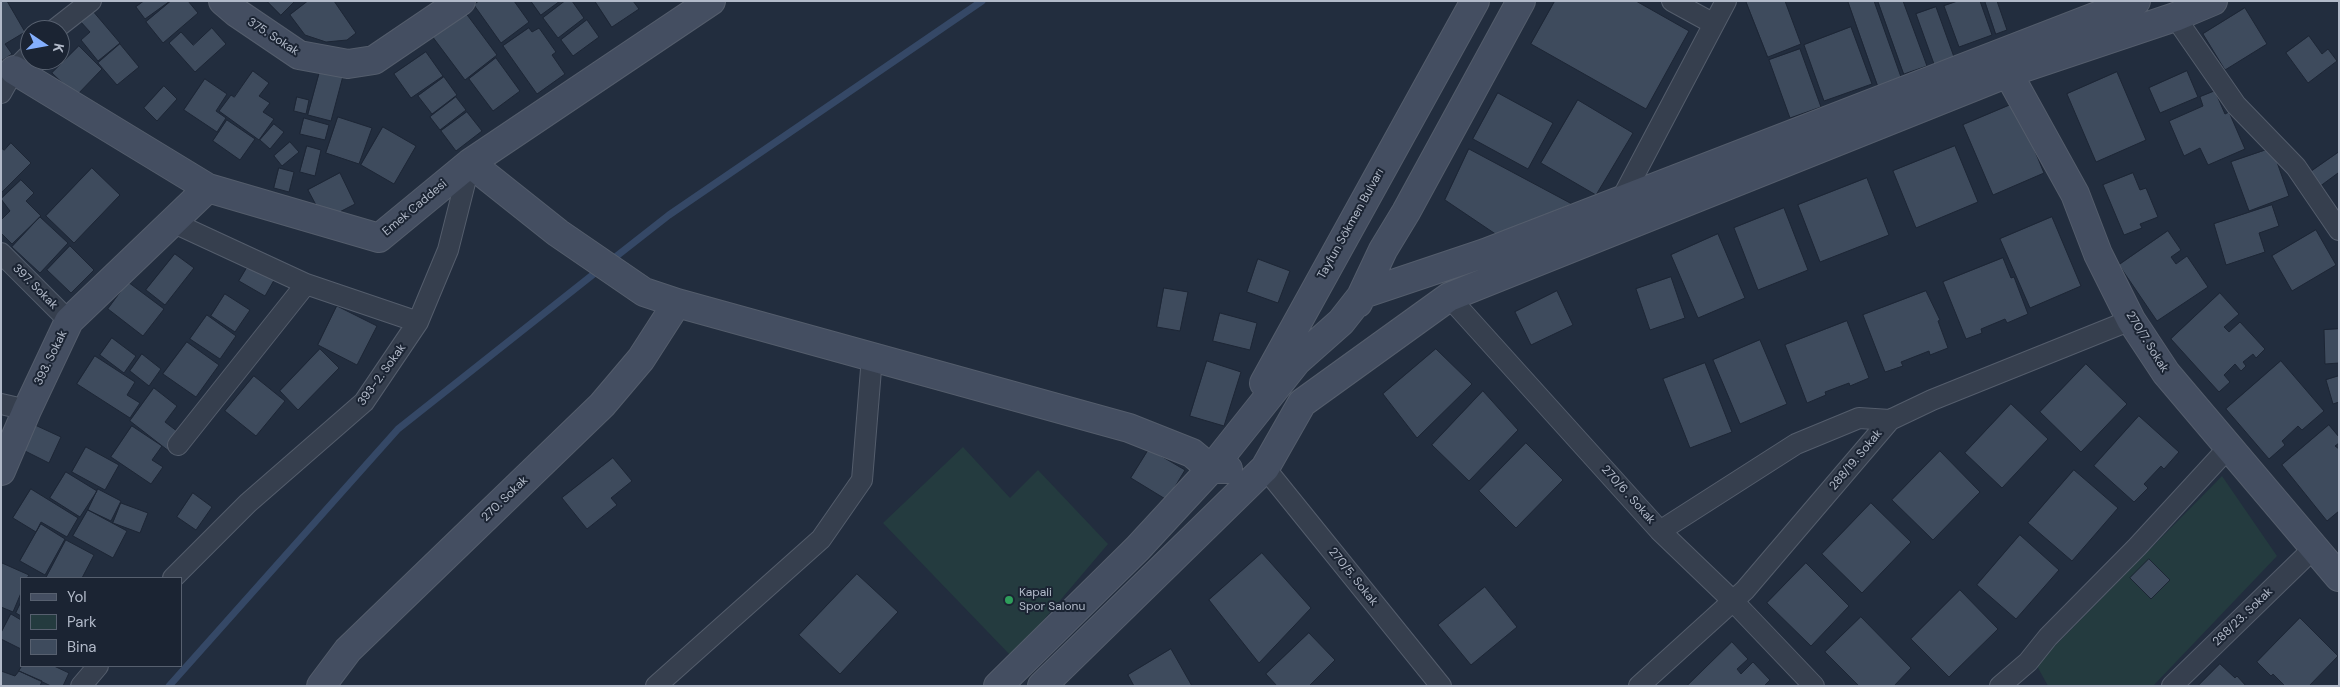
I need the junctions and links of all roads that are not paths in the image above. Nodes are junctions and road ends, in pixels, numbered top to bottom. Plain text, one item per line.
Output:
1 (91, 1) edge
2 (223, 1) edge
3 (461, 1) edge
4 (711, 1) edge
5 (1475, 1) edge
6 (1521, 1) edge
7 (1672, 1) edge
8 (1726, 1) edge
9 (2136, 1) edge
10 (2213, 1) edge
11 (2175, 17) junction
12 (67, 20) edge
13 (1714, 24) junction
14 (15, 72) edge
15 (2008, 73) junction
16 (470, 163) junction
17 (208, 188) junction
18 (1622, 200) junction
19 (172, 222) junction
20 (2339, 230) edge
21 (1, 253) edge
22 (306, 284) junction
23 (1363, 294) junction
24 (1449, 297) junction
25 (677, 304) junction
26 (2130, 320) junction
27 (69, 321) junction
28 (418, 322) junction
29 (872, 357) junction
30 (1302, 403) junction
31 (14, 407) edge
32 (1890, 420) junction
33 (178, 445) dead end
34 (2229, 447) junction
35 (1219, 459) junction
36 (1265, 468) junction
37 (1, 471) edge
38 (1660, 531) junction
39 (2314, 548) junction
40 (174, 577) edge
41 (2339, 577) edge
42 (1733, 601) junction
43 (97, 667) edge
44 (82, 686) edge
45 (321, 686) edge
46 (656, 686) edge
47 (998, 686) edge
48 (1042, 686) edge
49 (1441, 686) edge
50 (1639, 686) edge
51 (1814, 686) edge
52 (2000, 686) edge
53 (2172, 686) edge

1 - 12 street
2 - 3 street, 375. Sokak
4 - 16 street, Emek Caddesi
5 - 35 street, Tayfun Sökmen Bulvarı
6 - 23 street
7 - 13 street
8 - 13 street
9 - 18 street
10 - 11 street
11 - 15 street
11 - 20 street
13 - 18 street
14 - 17 street, Emek Caddesi
15 - 24 street
15 - 26 street, 270/7. Sokak
16 - 17 street, Emek Caddesi
16 - 25 street
16 - 28 street, 393-2. Sokak
17 - 19 street, 393. Sokak
18 - 23 street
19 - 22 street
19 - 27 street, 393. Sokak
21 - 27 street, 397. Sokak
22 - 28 street
22 - 33 street
23 - 30 street
23 - 35 street
24 - 30 street
24 - 38 street, 270/6 . Sokak
25 - 29 street
25 - 45 street, 270. Sokak
26 - 32 street, 288/19. Sokak
26 - 34 street, 270/7. Sokak
27 - 31 street, 393. Sokak
28 - 40 street, 393-2. Sokak
29 - 35 street
29 - 46 street
30 - 36 street
31 - 37 street, 393. Sokak
32 - 38 street
32 - 42 street, 288/19. Sokak
34 - 39 street, 270/7. Sokak
34 - 52 street
35 - 36 street
35 - 47 street
36 - 48 street
36 - 49 street, 270/5. Sokak
38 - 42 street, 270/6 . Sokak
39 - 41 street, 270/7. Sokak
39 - 53 street, 288/23. Sokak
42 - 50 street, 288/19. Sokak
42 - 51 street, 270/6 . Sokak
43 - 44 street

